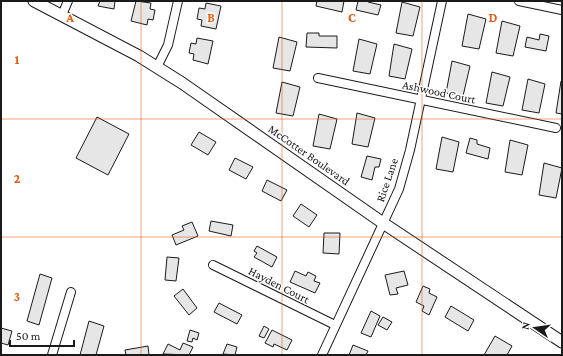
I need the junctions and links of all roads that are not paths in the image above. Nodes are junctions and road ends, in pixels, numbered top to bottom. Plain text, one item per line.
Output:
1 (34, 1) edge
2 (68, 1) edge
3 (178, 1) edge
4 (442, 1) edge
5 (519, 1) edge
6 (562, 10) edge
7 (62, 15) junction
8 (157, 67) junction
9 (318, 78) dead end
10 (421, 100) junction
11 (556, 128) dead end
12 (383, 223) junction
13 (213, 265) dead end
14 (71, 292) dead end
15 (336, 325) junction
16 (562, 342) edge
17 (52, 355) edge
18 (322, 355) edge

1 - 7 street, McCotter Boulevard
2 - 7 street
3 - 8 street
4 - 10 street, Rice Lane
5 - 6 street
7 - 8 street, McCotter Boulevard
8 - 12 street, McCotter Boulevard
9 - 10 street, Ashwood Court
10 - 11 street, Ashwood Court
10 - 12 street, Rice Lane
12 - 15 street, Rice Lane
12 - 16 street, McCotter Boulevard
13 - 15 street, Hayden Court
14 - 17 street
15 - 18 street, Rice Lane

